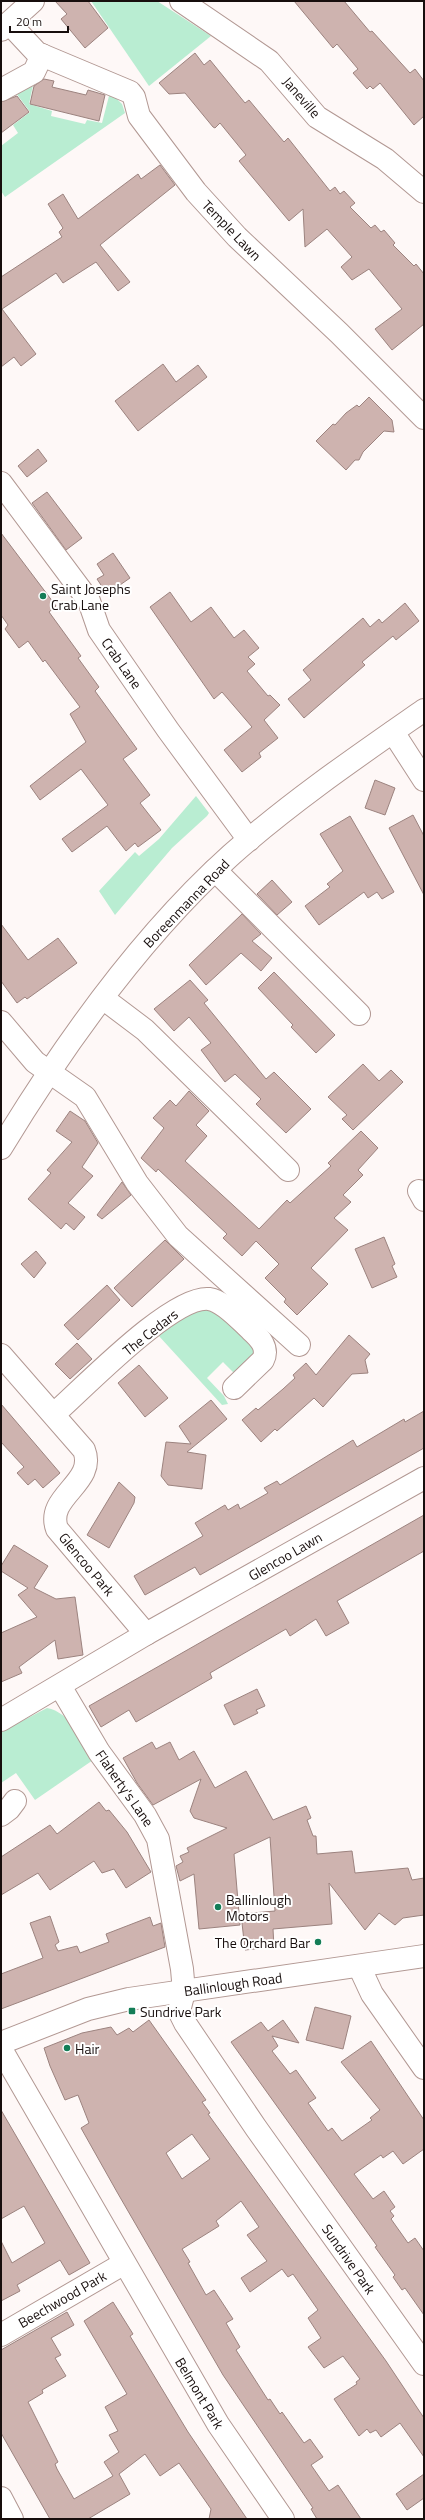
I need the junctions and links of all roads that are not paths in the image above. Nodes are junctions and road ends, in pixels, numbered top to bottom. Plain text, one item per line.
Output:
1 (33, 1) edge
2 (181, 1) edge
3 (5, 27) edge
4 (42, 55) junction
5 (1, 90) edge
6 (424, 192) edge
7 (424, 418) edge
8 (1, 483) edge
9 (424, 710) edge
10 (393, 732) junction
11 (424, 780) edge
12 (249, 840) junction
13 (215, 870) junction
14 (104, 999) junction
15 (359, 1014) dead end
16 (1, 1022) edge
17 (50, 1072) junction
18 (1, 1148) edge
19 (288, 1170) dead end
20 (299, 1345) dead end
21 (1, 1355) edge
22 (234, 1388) dead end
23 (54, 1414) junction
24 (424, 1478) edge
25 (146, 1634) junction
26 (60, 1686) junction
27 (1, 1720) edge
28 (424, 1956) edge
29 (359, 1966) junction
30 (184, 1992) junction
31 (1, 2043) edge
32 (1, 2049) edge
33 (424, 2068) edge
34 (123, 2264) junction
35 (1, 2335) edge
36 (424, 2364) edge
37 (1, 2498) edge
38 (12, 2519) edge
39 (283, 2519) edge

1 - 3 street
2 - 6 street, Janeville
3 - 4 street, Temple Lawn
4 - 5 street
4 - 7 street, Temple Lawn
8 - 12 street, Crab Lane
9 - 10 street, Boreenmanna Road
10 - 11 street
10 - 12 street, Boreenmanna Road
12 - 13 street, Boreenmanna Road
13 - 14 street, Boreenmanna Road
13 - 15 street
14 - 17 street, Boreenmanna Road
14 - 19 street
16 - 17 street
17 - 18 street, Boreenmanna Road
17 - 20 street
21 - 23 street, Glencoo Park
22 - 23 street, The Cedars
23 - 25 street, Glencoo Park
24 - 25 street, Glencoo Lawn
25 - 26 street
26 - 27 street
26 - 30 street, Flaherty's Lane
28 - 29 street, Ballinlough Road
29 - 30 street, Ballinlough Road
29 - 33 street
30 - 31 street, Ballinlough Road
30 - 36 street, Sundrive Park
32 - 34 street, Belmont Park
34 - 35 street, Beechwood Park
34 - 39 street, Belmont Park
37 - 38 street

